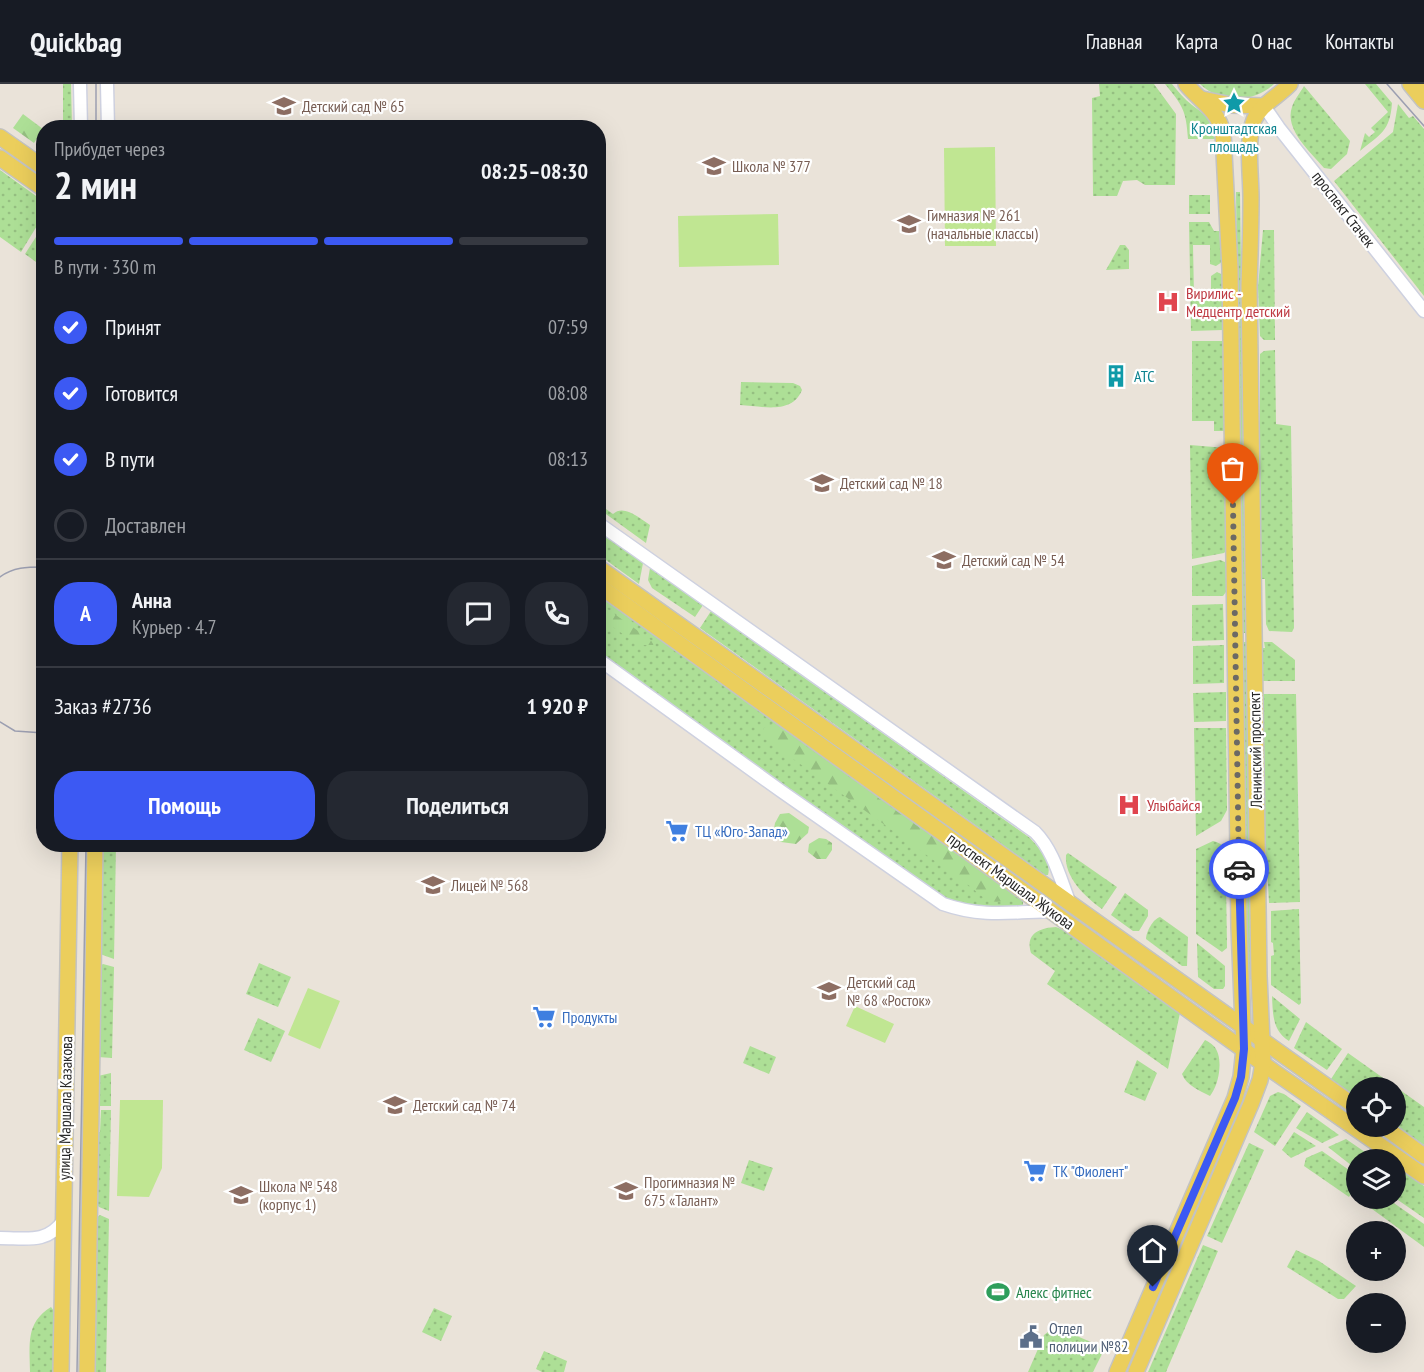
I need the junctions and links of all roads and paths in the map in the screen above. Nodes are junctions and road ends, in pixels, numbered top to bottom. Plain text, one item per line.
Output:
1 (80, 84) edge
2 (107, 84) edge
3 (1186, 84) edge
4 (1290, 84) edge
5 (1410, 84) edge
6 (1200, 98) junction
7 (1424, 101) edge
8 (1264, 106) junction
9 (81, 120) edge
10 (108, 120) edge
11 (0, 137) edge
12 (0, 158) edge
13 (36, 162) edge
14 (36, 183) edge
15 (1424, 311) edge
16 (606, 529) edge
17 (606, 573) edge
18 (606, 591) edge
19 (606, 665) edge
20 (69, 852) edge
21 (95, 852) edge
22 (1069, 902) junction
23 (1053, 911) junction
24 (1242, 1027) junction
25 (1262, 1041) junction
26 (1244, 1049) junction
27 (1263, 1063) junction
28 (1346, 1100) edge
29 (1398, 1137) edge
30 (1424, 1156) edge
31 (1424, 1176) edge
32 (63, 1221) junction
33 (0, 1238) edge
34 (39, 1238) junction
35 (63, 1254) junction
36 (61, 1372) edge
37 (87, 1372) edge
38 (1117, 1372) edge
39 (1136, 1372) edge

1 - 9 street
2 - 10 street
3 - 6 main road
4 - 8 main road
5 - 7 main road
6 - 8 main road
6 - 24 main road, Ленинский проспект
8 - 15 street, проспект Стачек
8 - 25 main road, Ленинский проспект
11 - 13 main road
12 - 14 main road
16 - 22 street
17 - 22 main road, проспект Маршала Жукова
18 - 23 main road, проспект Маршала Жукова
19 - 23 street
20 - 32 main road, улица Маршала Казакова
21 - 37 main road, улица Маршала Казакова
22 - 24 main road, проспект Маршала Жукова
23 - 26 main road, проспект Маршала Жукова
24 - 25 main road, проспект Маршала Жукова
24 - 26 main road, Ленинский проспект
25 - 27 main road, Ленинский проспект
25 - 28 main road, проспект Маршала Жукова
26 - 27 main road, проспект Маршала Жукова
26 - 38 main road, Ленинский проспект
27 - 31 main road, проспект Маршала Жукова
27 - 39 main road, Ленинский проспект
29 - 30 main road
32 - 34 street
32 - 35 main road, улица Маршала Казакова
33 - 34 street
34 - 35 street
35 - 36 main road, улица Маршала Казакова

